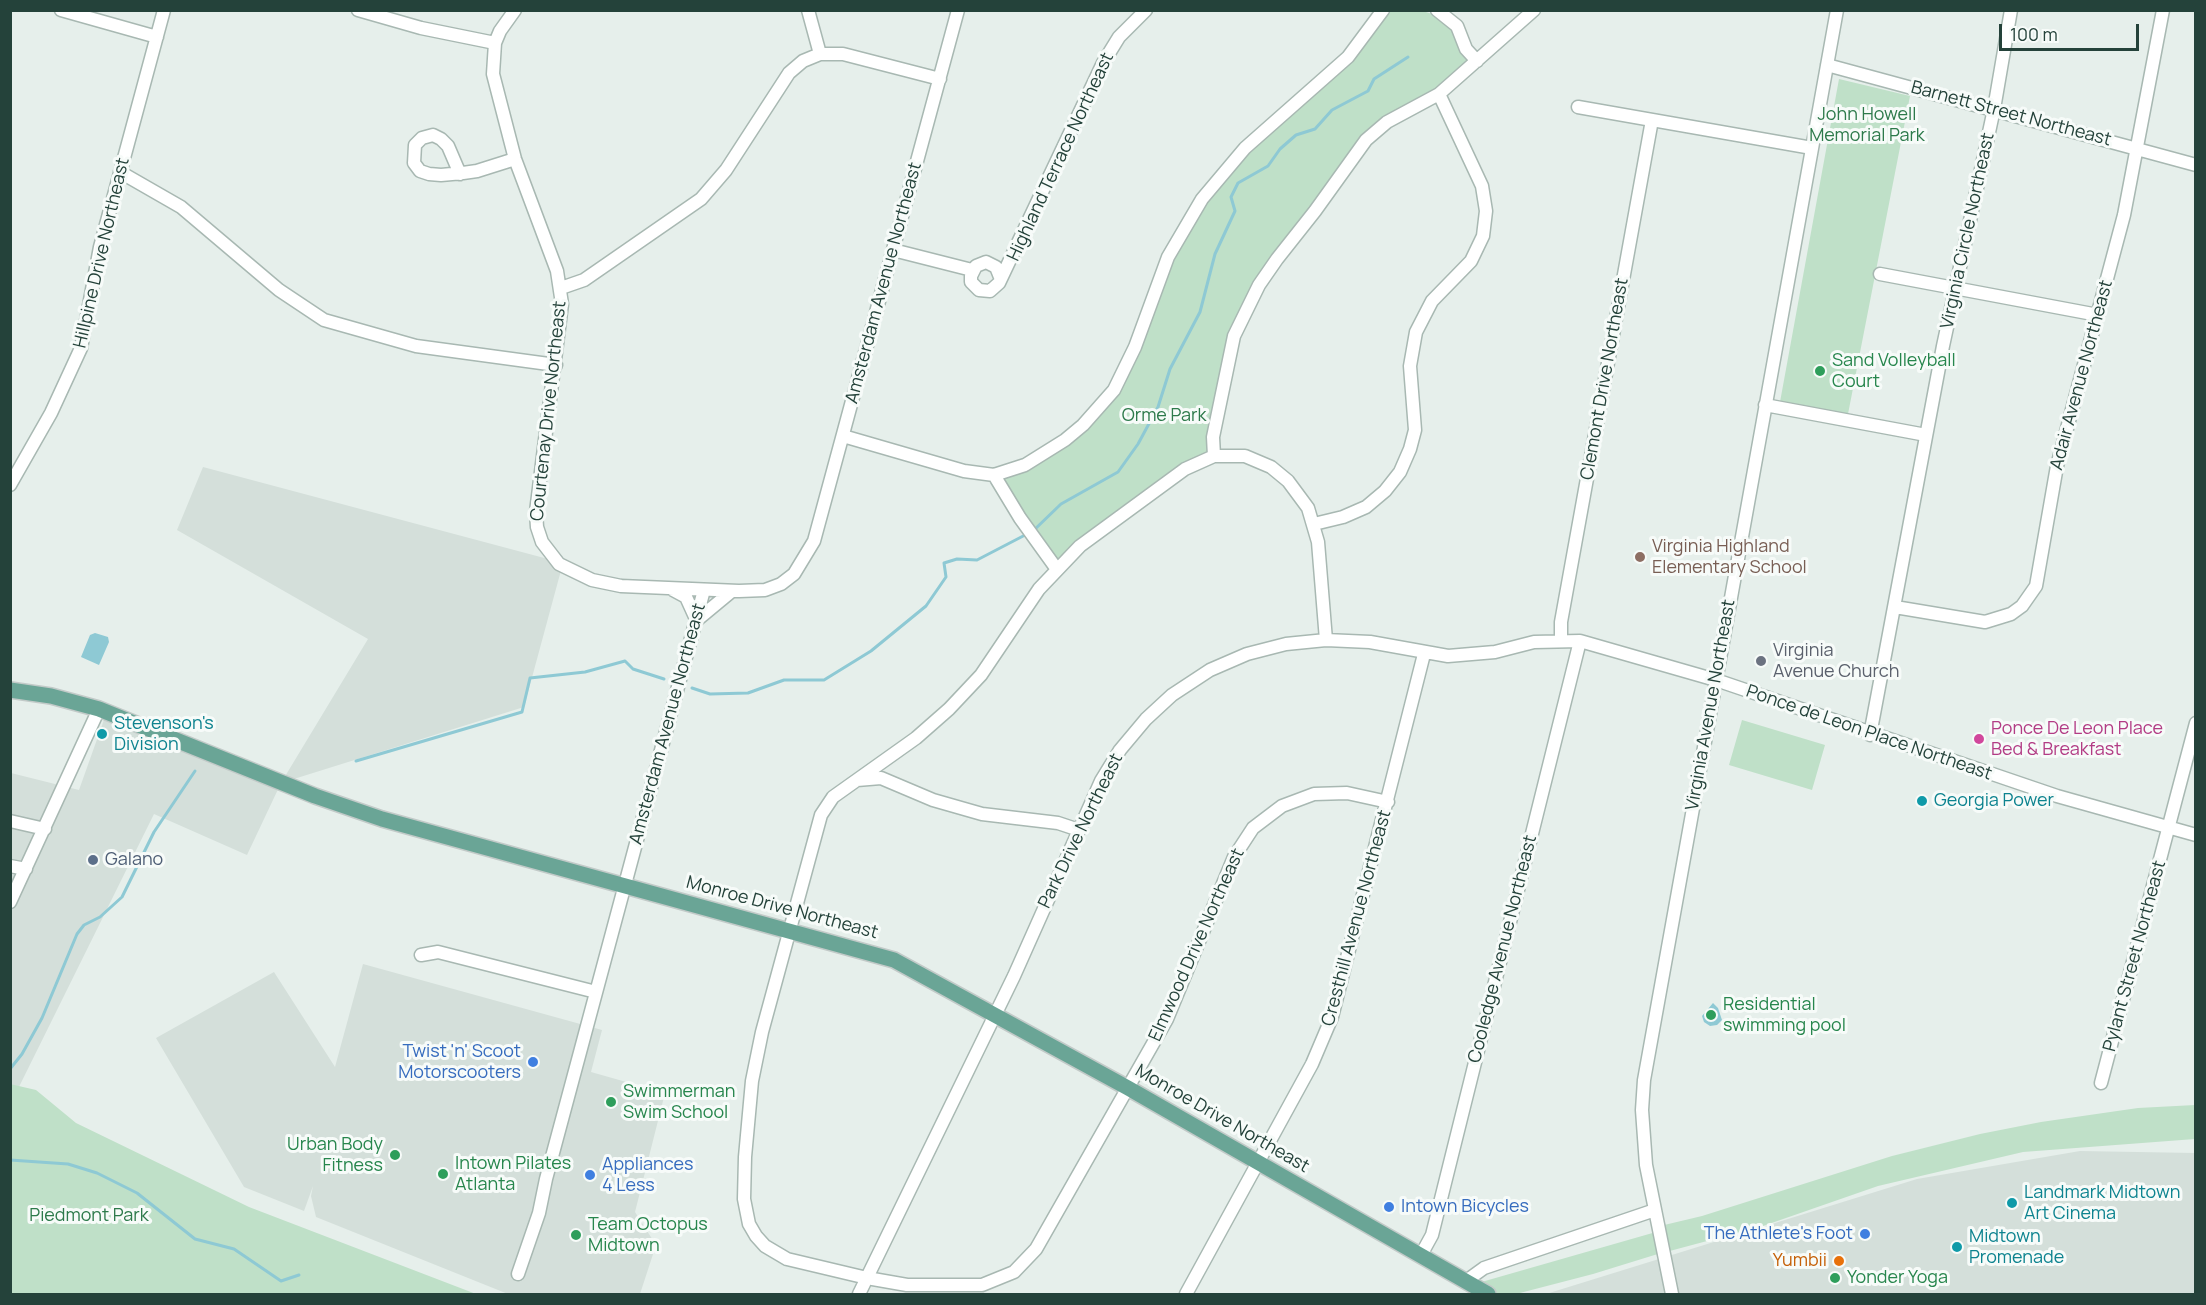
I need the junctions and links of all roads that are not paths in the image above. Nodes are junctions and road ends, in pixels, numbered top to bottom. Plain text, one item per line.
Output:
1 (61, 10) edge
2 (164, 10) edge
3 (358, 10) edge
4 (515, 10) edge
5 (808, 10) edge
6 (958, 10) edge
7 (1146, 10) edge
8 (1383, 10) edge
9 (1437, 10) edge
10 (1534, 10) edge
11 (1837, 10) edge
12 (2011, 10) edge
13 (2163, 10) edge
14 (157, 37) junction
15 (495, 44) junction
16 (820, 54) junction
17 (1477, 61) junction
18 (1827, 65) junction
19 (940, 79) junction
20 (1439, 94) junction
21 (1578, 107) dead end
22 (1994, 110) junction
23 (1652, 120) junction
24 (1812, 148) junction
25 (2139, 149) junction
26 (515, 159) junction
27 (2196, 165) edge
28 (120, 171) junction
29 (460, 174) dead end
30 (893, 250) junction
31 (972, 270) junction
32 (1880, 274) dead end
33 (1000, 277) junction
34 (561, 288) junction
35 (1955, 288) junction
36 (2098, 315) junction
37 (556, 365) junction
38 (1766, 405) junction
39 (1926, 435) junction
40 (843, 436) junction
41 (1214, 456) junction
42 (994, 475) junction
43 (10, 485) edge
44 (1314, 524) junction
45 (1056, 568) junction
46 (670, 588) junction
47 (704, 590) junction
48 (732, 591) junction
49 (1895, 607) junction
50 (696, 621) junction
51 (1561, 639) junction
52 (1326, 640) junction
53 (1580, 641) junction
54 (1424, 654) junction
55 (1716, 680) junction
56 (10, 690) edge
57 (99, 709) junction
58 (2196, 723) edge
59 (1870, 735) junction
60 (853, 781) junction
61 (1388, 802) junction
62 (10, 821) edge
63 (2169, 828) junction
64 (45, 829) junction
65 (1079, 830) junction
66 (2196, 835) edge
67 (10, 866) edge
68 (26, 869) junction
69 (625, 886) junction
70 (10, 902) edge
71 (789, 930) junction
72 (421, 956) dead end
73 (596, 992) junction
74 (995, 1013) junction
75 (2101, 1083) dead end
76 (1128, 1088) junction
77 (1257, 1162) junction
78 (1655, 1210) junction
79 (1421, 1255) junction
80 (518, 1274) dead end
81 (867, 1278) junction
82 (1466, 1281) junction
83 (1671, 1293) edge
84 (859, 1294) edge
85 (1186, 1294) edge
86 (1488, 1294) edge

1 - 14 street
2 - 14 street, Hillpine Drive Northeast
3 - 15 street
4 - 15 street, Courtenay Drive Northeast
5 - 16 street
6 - 19 street, Amsterdam Avenue Northeast
7 - 33 street, Highland Terrace Northeast
8 - 42 street
9 - 17 street
10 - 17 street
11 - 18 street, Virginia Avenue Northeast
12 - 22 street, Virginia Circle Northeast
13 - 25 street, Adair Avenue Northeast
14 - 28 street, Hillpine Drive Northeast
15 - 26 street, Courtenay Drive Northeast
16 - 19 street
16 - 34 street
17 - 20 street
18 - 22 street, Barnett Street Northeast
18 - 24 street, Virginia Avenue Northeast
19 - 30 street, Amsterdam Avenue Northeast
20 - 41 street
20 - 44 street
21 - 23 street
22 - 25 street, Barnett Street Northeast
22 - 35 street, Virginia Circle Northeast
23 - 24 street
23 - 51 street, Clemont Drive Northeast
24 - 38 street, Virginia Avenue Northeast
25 - 27 street, Barnett Street Northeast
25 - 36 street, Adair Avenue Northeast
26 - 29 street
26 - 34 street, Courtenay Drive Northeast
28 - 37 street
28 - 43 street, Hillpine Drive Northeast
30 - 31 street, Highland Terrace Northeast
30 - 40 street, Amsterdam Avenue Northeast
31 - 33 street, Highland Terrace Northeast
31 - 33 street, Highland Terrace Northeast
32 - 35 street
34 - 37 street, Courtenay Drive Northeast
35 - 36 street
35 - 39 street, Virginia Circle Northeast
36 - 49 street, Adair Avenue Northeast
37 - 46 street, Courtenay Drive Northeast
38 - 39 street
38 - 55 street, Virginia Avenue Northeast
39 - 49 street, Virginia Circle Northeast
40 - 42 street
40 - 48 street, Amsterdam Avenue Northeast
41 - 44 street
41 - 45 street, Elmwood Drive Northeast
42 - 45 street
44 - 52 street
45 - 60 street, Elmwood Drive Northeast
46 - 47 street, Courtenay Drive Northeast
46 - 50 street
47 - 48 street, Amsterdam Avenue Northeast
47 - 50 street, Amsterdam Avenue Northeast
48 - 50 street
49 - 59 street, Virginia Circle Northeast
50 - 69 street, Amsterdam Avenue Northeast
51 - 53 street, Park Drive Northeast
51 - 54 street, Park Drive Northeast
52 - 54 street, Park Drive Northeast
52 - 65 street, Park Drive Northeast
53 - 55 street, Park Drive Northeast
53 - 79 street, Cooledge Avenue Northeast
54 - 61 street, Cresthill Avenue Northeast
55 - 59 street, Ponce de Leon Place Northeast
55 - 78 street, Virginia Avenue Northeast
56 - 57 main road, Monroe Drive Northeast
57 - 64 street
57 - 69 main road, Monroe Drive Northeast
58 - 63 street, Pylant Street Northeast
59 - 63 street, Ponce de Leon Place Northeast
60 - 65 street
60 - 71 street, Elmwood Drive Northeast
61 - 76 street, Elmwood Drive Northeast
61 - 77 street, Cresthill Avenue Northeast
62 - 64 street
63 - 66 street, Ponce de Leon Place Northeast
63 - 75 street, Pylant Street Northeast
64 - 68 street
65 - 74 street, Park Drive Northeast
67 - 68 street
68 - 70 street
69 - 71 main road, Monroe Drive Northeast
69 - 73 street, Amsterdam Avenue Northeast
71 - 74 main road, Monroe Drive Northeast
71 - 81 street, Elmwood Drive Northeast
72 - 73 street
73 - 80 street, Amsterdam Avenue Northeast
74 - 76 main road, Monroe Drive Northeast
74 - 81 street, Park Drive Northeast
76 - 77 main road, Monroe Drive Northeast
76 - 81 street, Elmwood Drive Northeast
77 - 79 main road, Monroe Drive Northeast
77 - 85 street, Cresthill Avenue Northeast
78 - 82 street
78 - 83 street, Virginia Avenue Northeast
79 - 82 main road, Monroe Drive Northeast
81 - 84 street, Park Drive Northeast
82 - 86 main road, Monroe Drive Northeast

